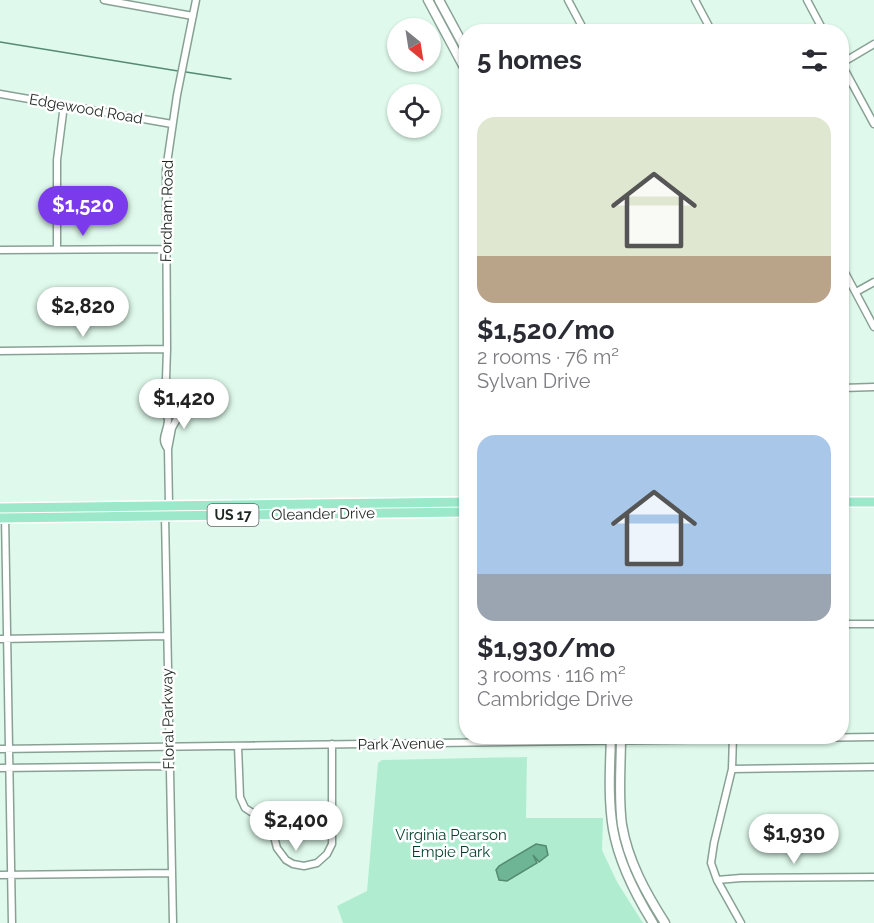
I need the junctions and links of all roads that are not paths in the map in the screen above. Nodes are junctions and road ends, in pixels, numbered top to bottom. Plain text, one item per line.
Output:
1 (104, 0) edge
2 (196, 0) edge
3 (428, 0) edge
4 (439, 0) edge
5 (568, 0) edge
6 (695, 0) edge
7 (807, 0) edge
8 (193, 16) junction
9 (581, 24) edge
10 (708, 24) edge
11 (820, 24) edge
12 (459, 37) edge
13 (874, 44) edge
14 (459, 58) edge
15 (849, 60) edge
16 (849, 77) edge
17 (0, 94) edge
18 (64, 105) junction
19 (172, 124) junction
20 (874, 124) edge
21 (57, 249) junction
22 (165, 249) junction
23 (0, 250) edge
24 (849, 280) edge
25 (874, 282) edge
26 (856, 292) junction
27 (874, 327) edge
28 (167, 349) junction
29 (0, 351) edge
30 (849, 387) edge
31 (874, 387) edge
32 (166, 389) junction
33 (168, 449) junction
34 (459, 502) edge
35 (849, 502) edge
36 (874, 502) edge
37 (169, 506) junction
38 (459, 512) edge
39 (3, 513) edge
40 (165, 516) junction
41 (849, 624) edge
42 (874, 624) edge
43 (167, 636) junction
44 (4, 639) edge
45 (849, 738) edge
46 (874, 738) edge
47 (459, 742) edge
48 (332, 744) junction
49 (611, 744) edge
50 (621, 744) edge
51 (733, 744) edge
52 (238, 746) junction
53 (169, 747) junction
54 (0, 749) edge
55 (8, 749) junction
56 (169, 766) junction
57 (874, 767) edge
58 (0, 768) edge
59 (9, 768) junction
60 (732, 769) junction
61 (172, 873) junction
62 (0, 875) edge
63 (11, 875) junction
64 (874, 877) edge
65 (717, 880) junction
66 (12, 923) edge
67 (173, 923) edge
68 (653, 923) edge
69 (665, 923) edge
70 (741, 923) edge

1 - 8 street
2 - 8 street, Fordham Road
3 - 14 main road
4 - 12 main road
5 - 9 street
6 - 10 street
7 - 11 street
8 - 19 street, Fordham Road
13 - 15 street
16 - 20 street
17 - 18 street, Edgewood Road
18 - 19 street, Edgewood Road
18 - 21 street
19 - 22 street, Fordham Road
21 - 22 street
21 - 23 street
22 - 28 street, Fordham Road
24 - 26 street
25 - 26 street
26 - 27 street
28 - 29 street
28 - 32 street, Fordham Road
30 - 31 street
32 - 33 street, Fordham Road
32 - 33 street, Fordham Road
33 - 37 street, Fordham Road
34 - 37 main road, Oleander Drive / US 17
35 - 36 main road
37 - 39 main road, Oleander Drive / US 17
37 - 40 street, Fordham Road
38 - 40 main road, Oleander Drive / US 17
39 - 40 main road, Oleander Drive / US 17
39 - 44 street
40 - 43 street, Floral Parkway
41 - 42 street
43 - 44 street
43 - 53 street, Floral Parkway
44 - 55 street
45 - 46 street, Park Avenue
47 - 48 street, Park Avenue
48 - 52 street, Park Avenue
48 - 52 street
49 - 68 main road
50 - 69 main road
51 - 60 street
52 - 53 street, Park Avenue
53 - 55 street, Park Avenue
53 - 56 street, Floral Parkway
54 - 55 street, Park Avenue
55 - 59 street
56 - 59 street
56 - 61 street, Floral Parkway
57 - 60 street
58 - 59 street
59 - 63 street
60 - 65 street
61 - 63 street
61 - 67 street, Floral Parkway
62 - 63 street
63 - 66 street
64 - 65 street
65 - 70 street

